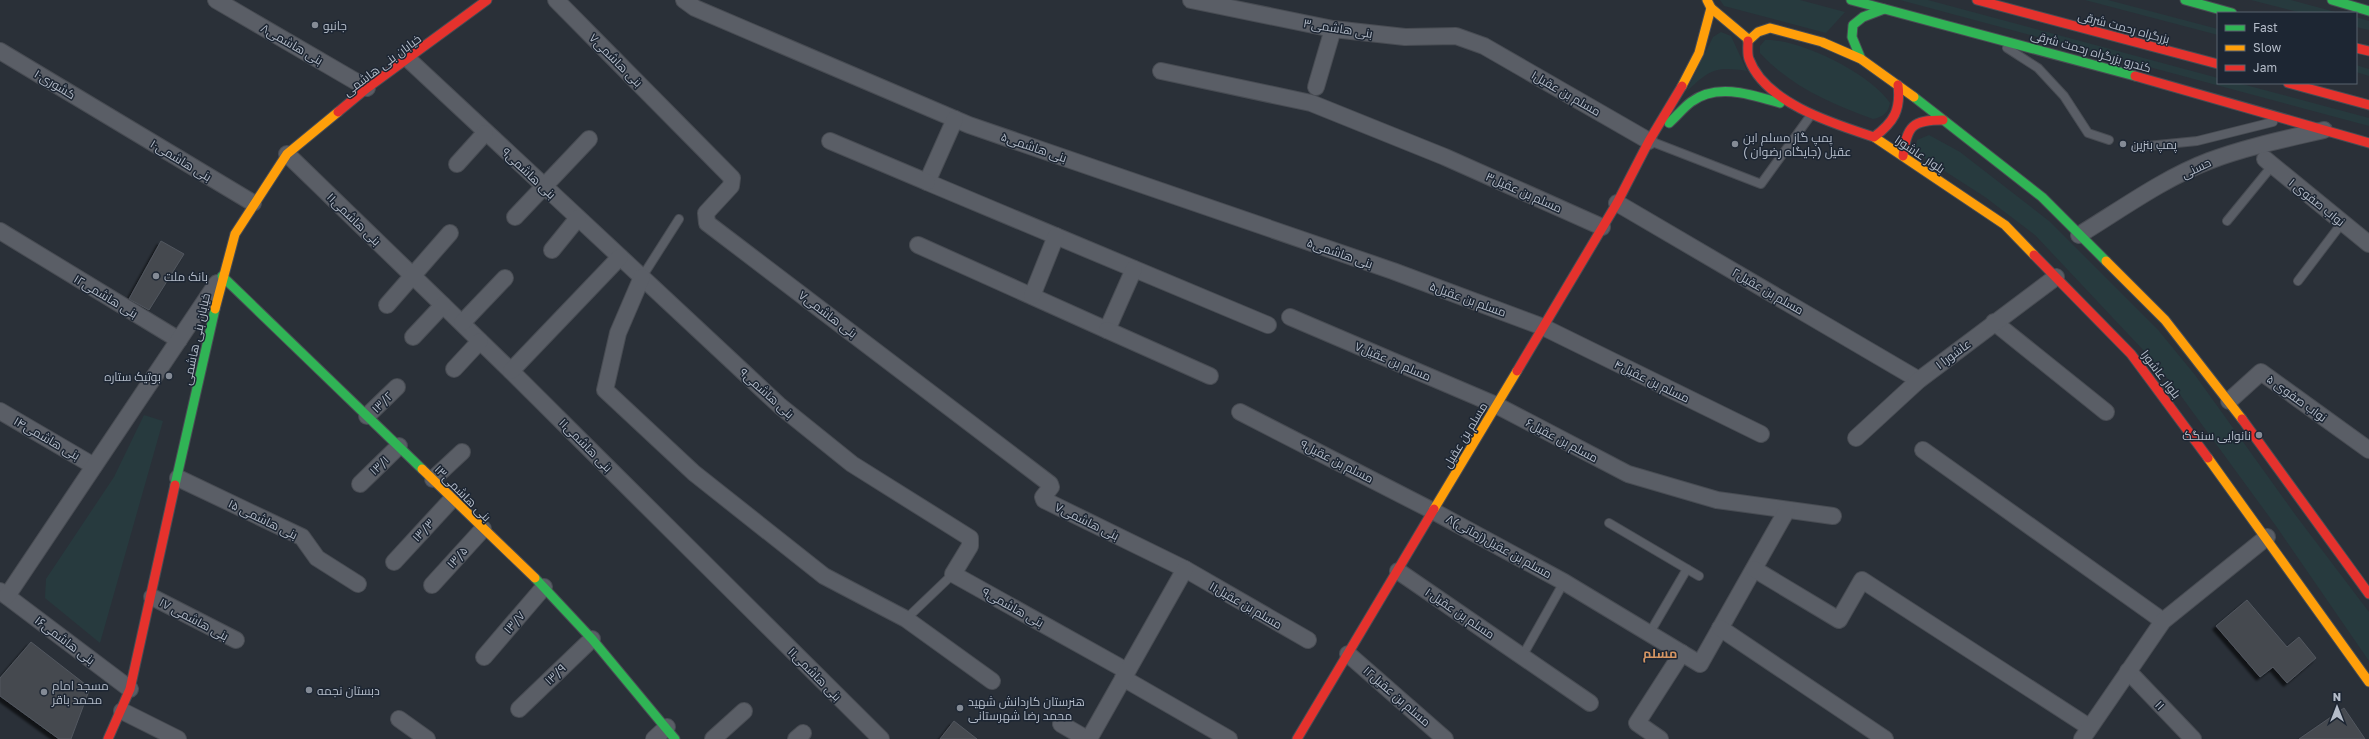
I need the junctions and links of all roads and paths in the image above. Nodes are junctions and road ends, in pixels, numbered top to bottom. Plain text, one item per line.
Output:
1 (216, 0) edge
2 (487, 0) edge
3 (556, 0) edge
4 (684, 0) edge
5 (1196, 0) edge
6 (1851, 0) edge
7 (1977, 0) edge
8 (2186, 0) edge
9 (2332, 0) edge
10 (1709, 4) edge
11 (1884, 9) junction
12 (2369, 11) edge
13 (2228, 12) edge
14 (1333, 29) junction
15 (1986, 35) junction
16 (1748, 39) junction
17 (1484, 46) joint
18 (2357, 48) edge
19 (0, 51) edge
20 (2369, 51) edge
21 (408, 59) junction
22 (1861, 59) junction
23 (2217, 64) edge
24 (1161, 71) dead end
25 (2292, 84) edge
26 (1898, 85) junction
27 (1316, 87) dead end
28 (367, 88) junction
29 (2369, 105) edge
30 (1811, 114) junction
31 (110, 117) joint
32 (955, 119) junction
33 (1943, 120) junction
34 (2287, 120) junction
35 (2324, 130) junction
36 (485, 133) junction
37 (1874, 137) junction
38 (589, 139) dead end
39 (2109, 140) dead end
40 (830, 141) dead end
41 (1649, 141) junction
42 (2369, 143) edge
43 (2137, 147) dead end
44 (287, 154) junction
45 (1903, 156) junction
46 (2268, 162) joint
47 (457, 164) dead end
48 (927, 182) junction
49 (544, 186) junction
50 (253, 203) junction
51 (1617, 203) junction
52 (515, 217) dead end
53 (578, 218) junction
54 (679, 219) dead end
55 (2227, 222) dead end
56 (2342, 224) junction
57 (1602, 227) junction
58 (0, 231) edge
59 (450, 234) dead end
60 (2079, 235) junction
61 (1056, 236) junction
62 (2369, 244) edge
63 (918, 245) dead end
64 (552, 250) dead end
65 (620, 257) junction
66 (1134, 269) junction
67 (1393, 272) joint
68 (413, 275) junction
69 (222, 276) junction
70 (642, 277) junction
71 (2056, 277) junction
72 (505, 278) dead end
73 (2298, 281) dead end
74 (1032, 296) junction
75 (386, 305) dead end
76 (443, 305) junction
77 (1290, 317) dead end
78 (1994, 322) junction
79 (462, 323) junction
80 (1268, 325) dead end
81 (1543, 327) junction
82 (1106, 330) junction
83 (414, 337) dead end
84 (179, 340) junction
85 (480, 341) junction
86 (454, 368) dead end
87 (511, 370) junction
88 (1210, 376) dead end
89 (1919, 380) junction
90 (396, 387) dead end
91 (2229, 401) junction
92 (1496, 405) junction
93 (0, 410) edge
94 (1240, 412) dead end
95 (2106, 412) dead end
96 (367, 416) junction
97 (1761, 434) dead end
98 (1856, 438) dead end
99 (399, 446) junction
100 (1923, 450) dead end
101 (2369, 450) edge
102 (462, 452) dead end
103 (94, 466) junction
104 (178, 478) junction
105 (433, 479) junction
106 (360, 484) dead end
107 (453, 498) junction
108 (1787, 510) junction
109 (1433, 511) junction
110 (1834, 516) dead end
111 (1609, 523) dead end
112 (483, 529) junction
113 (2267, 537) junction
114 (394, 562) dead end
115 (1185, 569) junction
116 (1687, 569) junction
117 (1754, 569) junction
118 (1398, 571) junction
119 (953, 574) junction
120 (1699, 576) dead end
121 (1564, 582) junction
122 (358, 584) dead end
123 (432, 585) dead end
124 (544, 587) junction
125 (4, 593) edge
126 (2369, 594) edge
127 (152, 597) junction
128 (906, 619) junction
129 (2163, 621) junction
130 (1720, 628) junction
131 (1649, 634) junction
132 (592, 639) junction
133 (236, 640) dead end
134 (1308, 640) dead end
135 (1348, 654) junction
136 (1682, 654) junction
137 (1522, 655) junction
138 (484, 657) dead end
139 (2128, 671) junction
140 (1125, 675) junction
141 (992, 681) dead end
142 (2369, 682) edge
143 (130, 689) junction
144 (1590, 703) dead end
145 (519, 709) dead end
146 (122, 711) junction
147 (744, 711) dead end
148 (398, 720) dead end
149 (1061, 724) dead end
150 (671, 733) edge
151 (2085, 733) edge
152 (108, 739) edge
153 (178, 739) edge
154 (427, 739) edge
155 (654, 739) edge
156 (713, 739) edge
157 (881, 739) edge
158 (1088, 739) edge
159 (1229, 739) edge
160 (1297, 739) edge
161 (1445, 739) edge
162 (1660, 739) edge
163 (1885, 739) edge
164 (2193, 739) edge

1 - 28 street, ۸بنی هاشمی
2 - 21 main road, خیابان بنی هاشمی
3 - 115 street, بنی هاشمی۷
4 - 32 street, بنی هاشمی۵
5 - 14 street, بنی هاشمی۳
6 - 11 main road, کندرو بزرگراه رحمت شرقی
7 - 23 main road, بزرگراه رحمت شرقی
8 - 13 main road
9 - 12 main road
10 - 16 main road
10 - 41 main road, مسلم بن عقیل
11 - 15 main road, کندرو بزرگراه رحمت شرقی
11 - 22 main road
14 - 17 street, بنی هاشمی۳
14 - 27 street
15 - 34 main road, کندرو بزرگراه رحمت شرقی
15 - 39 lane
16 - 22 main road
16 - 30 main road
17 - 41 street, مسلم بن عقیل۱
18 - 20 main road
19 - 31 street, کشوری۱۰
21 - 28 main road, خیابان بنی هاشمی
21 - 36 street, بنی هاشمی۹
22 - 26 main road
24 - 57 street, مسلم بن عقیل۳
25 - 29 main road
26 - 33 main road
26 - 37 main road
28 - 44 main road, خیابان بنی هاشمی
30 - 37 main road, بلوار عاشورا
30 - 41 main road
30 - 41 lane
31 - 50 street, ۱۰بنی هاشمی
32 - 48 street
32 - 67 street, بنی هاشمی۵
33 - 45 main road
33 - 60 main road
34 - 35 main road, کندرو بزرگراه رحمت شرقی
34 - 43 lane
35 - 42 main road, کندرو بزرگراه رحمت شرقی
35 - 60 street, حسنی
36 - 47 street
36 - 49 street, بنی هاشمی۹
37 - 45 main road, بلوار عاشورا
38 - 49 street
40 - 48 street
41 - 51 main road, مسلم بن عقیل
44 - 50 main road, خیابان بنی هاشمی
44 - 68 street, بنی هاشمی۱۱
45 - 71 main road, بلوار عاشورا
46 - 55 lane
46 - 56 street, نواب صفوی ۱
48 - 61 street
49 - 52 street
49 - 53 street, بنی هاشمی۹
50 - 69 main road, خیابان بنی هاشمی
51 - 57 main road, مسلم بن عقیل
51 - 89 street, مسلم بن عقیل۲
53 - 64 street
53 - 65 street, بنی هاشمی۹
54 - 70 lane
56 - 62 street, نواب صفوی ۱
56 - 73 lane
57 - 81 main road, مسلم بن عقیل
58 - 84 street, ۱۲بنی هاشمی
59 - 68 street
60 - 91 main road
61 - 66 street
61 - 74 street
63 - 74 street
65 - 70 street, بنی هاشمی۹
65 - 87 street
66 - 80 street
66 - 82 street
67 - 81 street, مسلم بن عقیل۵
68 - 75 street
68 - 76 street, بنی هاشمی۱۱
69 - 84 street
69 - 96 main road, بنی هاشمی۱۳
69 - 104 main road, خیابان بنی هاشمی
70 - 119 street, بنی هاشمی۹
70 - 128 street
71 - 78 street, عاشورا ۱
71 - 113 main road, بلوار عاشورا
72 - 79 street
74 - 82 street
76 - 79 street, بنی هاشمی۱۱
76 - 83 street
77 - 92 street, مسلم بن عقیل۷
78 - 89 street, عاشورا ۱
78 - 95 street
79 - 85 street, بنی هاشمی۱۱
81 - 92 main road, مسلم بن عقیل
81 - 97 street, مسلم بن عقیل۴
82 - 88 street
84 - 103 street
85 - 86 street
85 - 87 street, بنی هاشمی۱۱
87 - 157 street, بنی هاشمی۱۱
89 - 98 street, عاشورا ۱
90 - 96 street, ۱۳/۲
91 - 101 street, نواب صفوی ۵
91 - 126 main road
92 - 108 street, مسلم بن عقیل۶
92 - 109 main road, مسلم بن عقیل
93 - 103 street, بنی هاشمی۱۴
94 - 109 street, مسلم بن عقیل۹
96 - 99 main road, بنی هاشمی۱۳
99 - 105 main road, بنی هاشمی۱۳
99 - 106 street, ۱۳/۱
100 - 129 street
102 - 105 street
103 - 125 street
104 - 122 street, ۱۵ بنی هاشمی
104 - 127 main road, خیابان بنی هاشمی
105 - 107 main road, بنی هاشمی۱۳
107 - 112 main road, بنی هاشمی۱۳
107 - 114 street, ۱۳/۳
108 - 110 street, مسلم بن عقیل۶
108 - 117 street
109 - 118 main road, مسلم بن عقیل
109 - 121 street, ۸مسلم بن عقیل(زمانی)
111 - 116 lane
112 - 123 street, ۱۳/۵
112 - 124 main road, بنی هاشمی۱۳
113 - 129 street
113 - 142 main road, بلوار عاشورا
115 - 134 street, مسلم بن عقیل۱۱
115 - 140 street
116 - 120 lane
116 - 131 lane
117 - 130 street
117 - 151 street
118 - 135 main road, مسلم بن عقیل
118 - 137 street, مسلم بن عقیل۱۰
119 - 128 lane
119 - 140 street, بنی هاشمی۹
121 - 131 street, ۸مسلم بن عقیل(زمانی)
121 - 137 lane
124 - 132 main road, بنی هاشمی۱۳
124 - 138 street, ۱۳/۷
125 - 143 street, بنی هاشمی۱۶
127 - 133 street, ۱۷ بنی هاشمی
127 - 143 main road, خیابان بنی هاشمی
128 - 141 street
129 - 139 street
130 - 136 street, ۸مسلم بن عقیل(زمانی)
130 - 163 street
131 - 136 street, ۸مسلم بن عقیل(زمانی)
132 - 145 street, ۱۳/۹
132 - 150 main road, بنی هاشمی۱۳
135 - 160 main road, مسلم بن عقیل
135 - 161 street, مسلم بن عقیل۱۲
136 - 162 street
137 - 144 street, مسلم بن عقیل۱۰
139 - 151 street
139 - 164 street, ۱۱
140 - 158 street
140 - 159 street, بنی هاشمی۹
143 - 146 main road, خیابان بنی هاشمی
146 - 152 main road, خیابان بنی هاشمی
146 - 153 street
147 - 156 street
148 - 154 street
149 - 158 street
150 - 155 street

